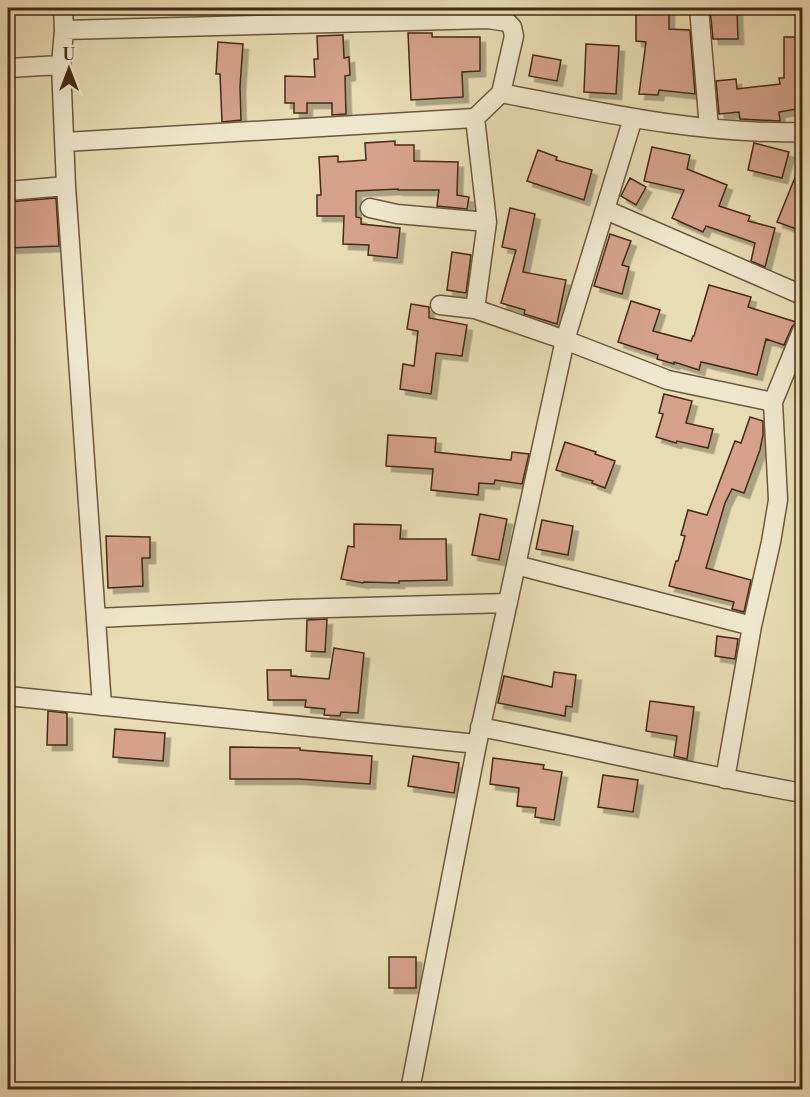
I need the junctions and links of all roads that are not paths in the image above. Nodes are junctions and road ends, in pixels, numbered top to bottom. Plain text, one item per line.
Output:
1 (63, 8) edge
2 (699, 8) edge
3 (488, 13) edge
4 (64, 30) junction
5 (61, 65) junction
6 (8, 68) edge
7 (501, 93) junction
8 (475, 118) junction
9 (633, 118) junction
10 (709, 128) junction
11 (802, 132) edge
12 (65, 142) junction
13 (66, 186) junction
14 (8, 190) edge
15 (370, 208) dead end
16 (606, 210) junction
17 (487, 222) junction
18 (802, 295) edge
19 (440, 305) dead end
20 (475, 309) junction
21 (802, 332) edge
22 (565, 340) junction
23 (797, 357) edge
24 (773, 402) junction
25 (516, 565) junction
26 (508, 603) junction
27 (96, 618) junction
28 (752, 626) junction
29 (8, 696) edge
30 (102, 706) junction
31 (478, 735) junction
32 (725, 779) junction
33 (802, 793) edge
34 (410, 1089) edge

1 - 4 street
2 - 10 street
3 - 4 street
3 - 7 street
4 - 5 street
5 - 6 street
5 - 12 street
7 - 8 street
7 - 9 street
8 - 12 street
8 - 17 street
9 - 10 street
9 - 16 street
10 - 11 street
12 - 13 street
13 - 14 street
13 - 27 street
15 - 17 street
16 - 18 street
16 - 22 street
17 - 20 street
19 - 20 street
20 - 22 street
21 - 23 street
22 - 24 street
22 - 25 street
23 - 24 street
24 - 28 street
25 - 26 street
25 - 28 street
26 - 27 street
26 - 31 street
27 - 30 street
28 - 32 street
29 - 30 street
30 - 31 street
31 - 32 street
31 - 34 street
32 - 33 street

